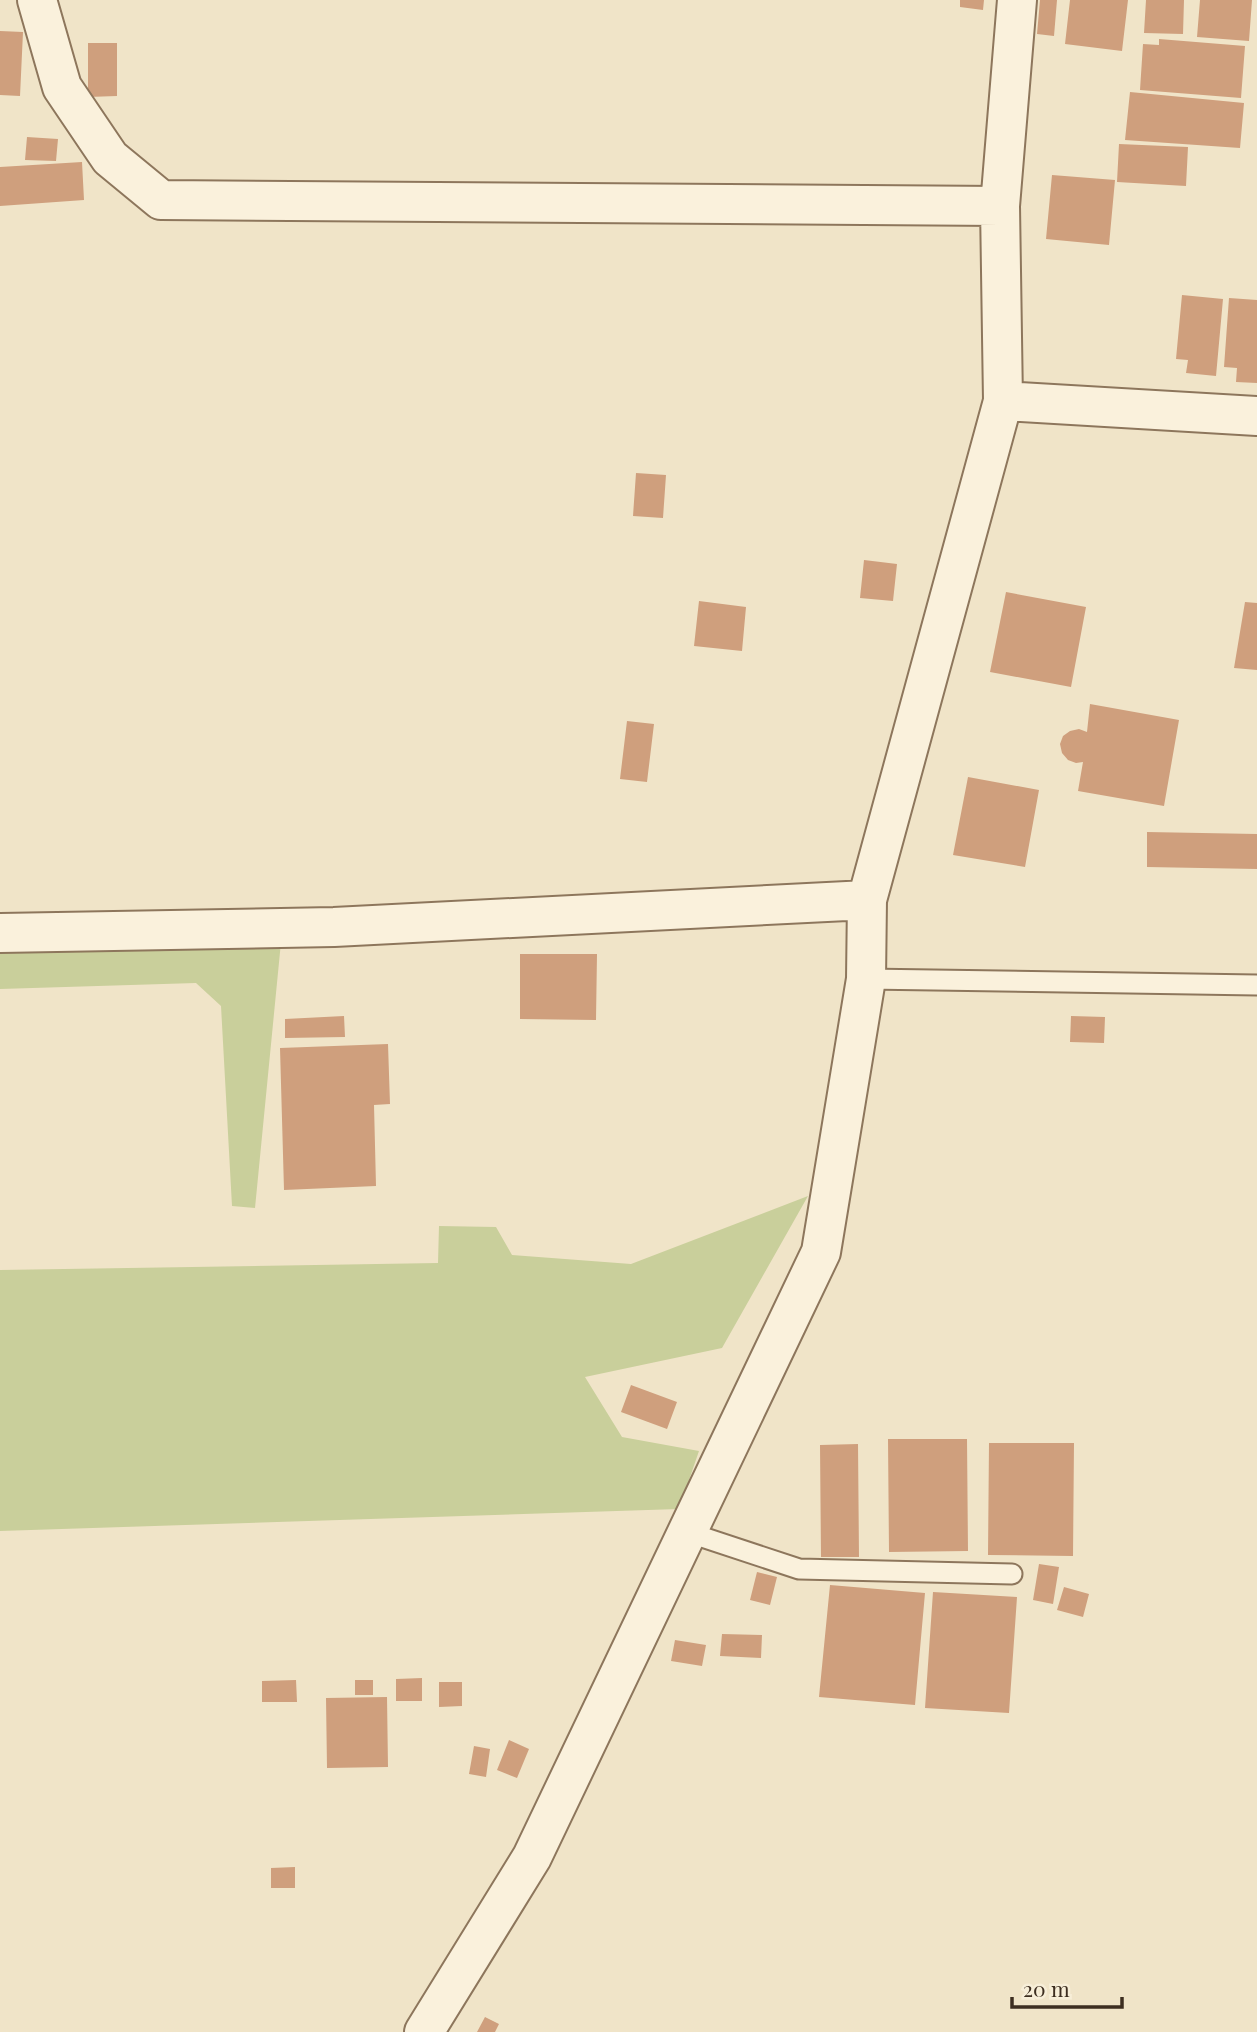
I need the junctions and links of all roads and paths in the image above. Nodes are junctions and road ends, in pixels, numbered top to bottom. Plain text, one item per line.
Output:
1 (37, 0) edge
2 (1017, 0) edge
3 (1000, 206) junction
4 (1003, 401) junction
5 (1257, 416) edge
6 (867, 900) junction
7 (0, 933) edge
8 (866, 979) junction
9 (1257, 985) edge
10 (687, 1532) junction
11 (1012, 1574) dead end
12 (424, 2032) edge

1 - 3 street
2 - 3 street
3 - 4 street
4 - 5 street
4 - 6 street
6 - 7 street
6 - 8 street
8 - 9 lane
8 - 10 street
10 - 11 lane
10 - 12 street

